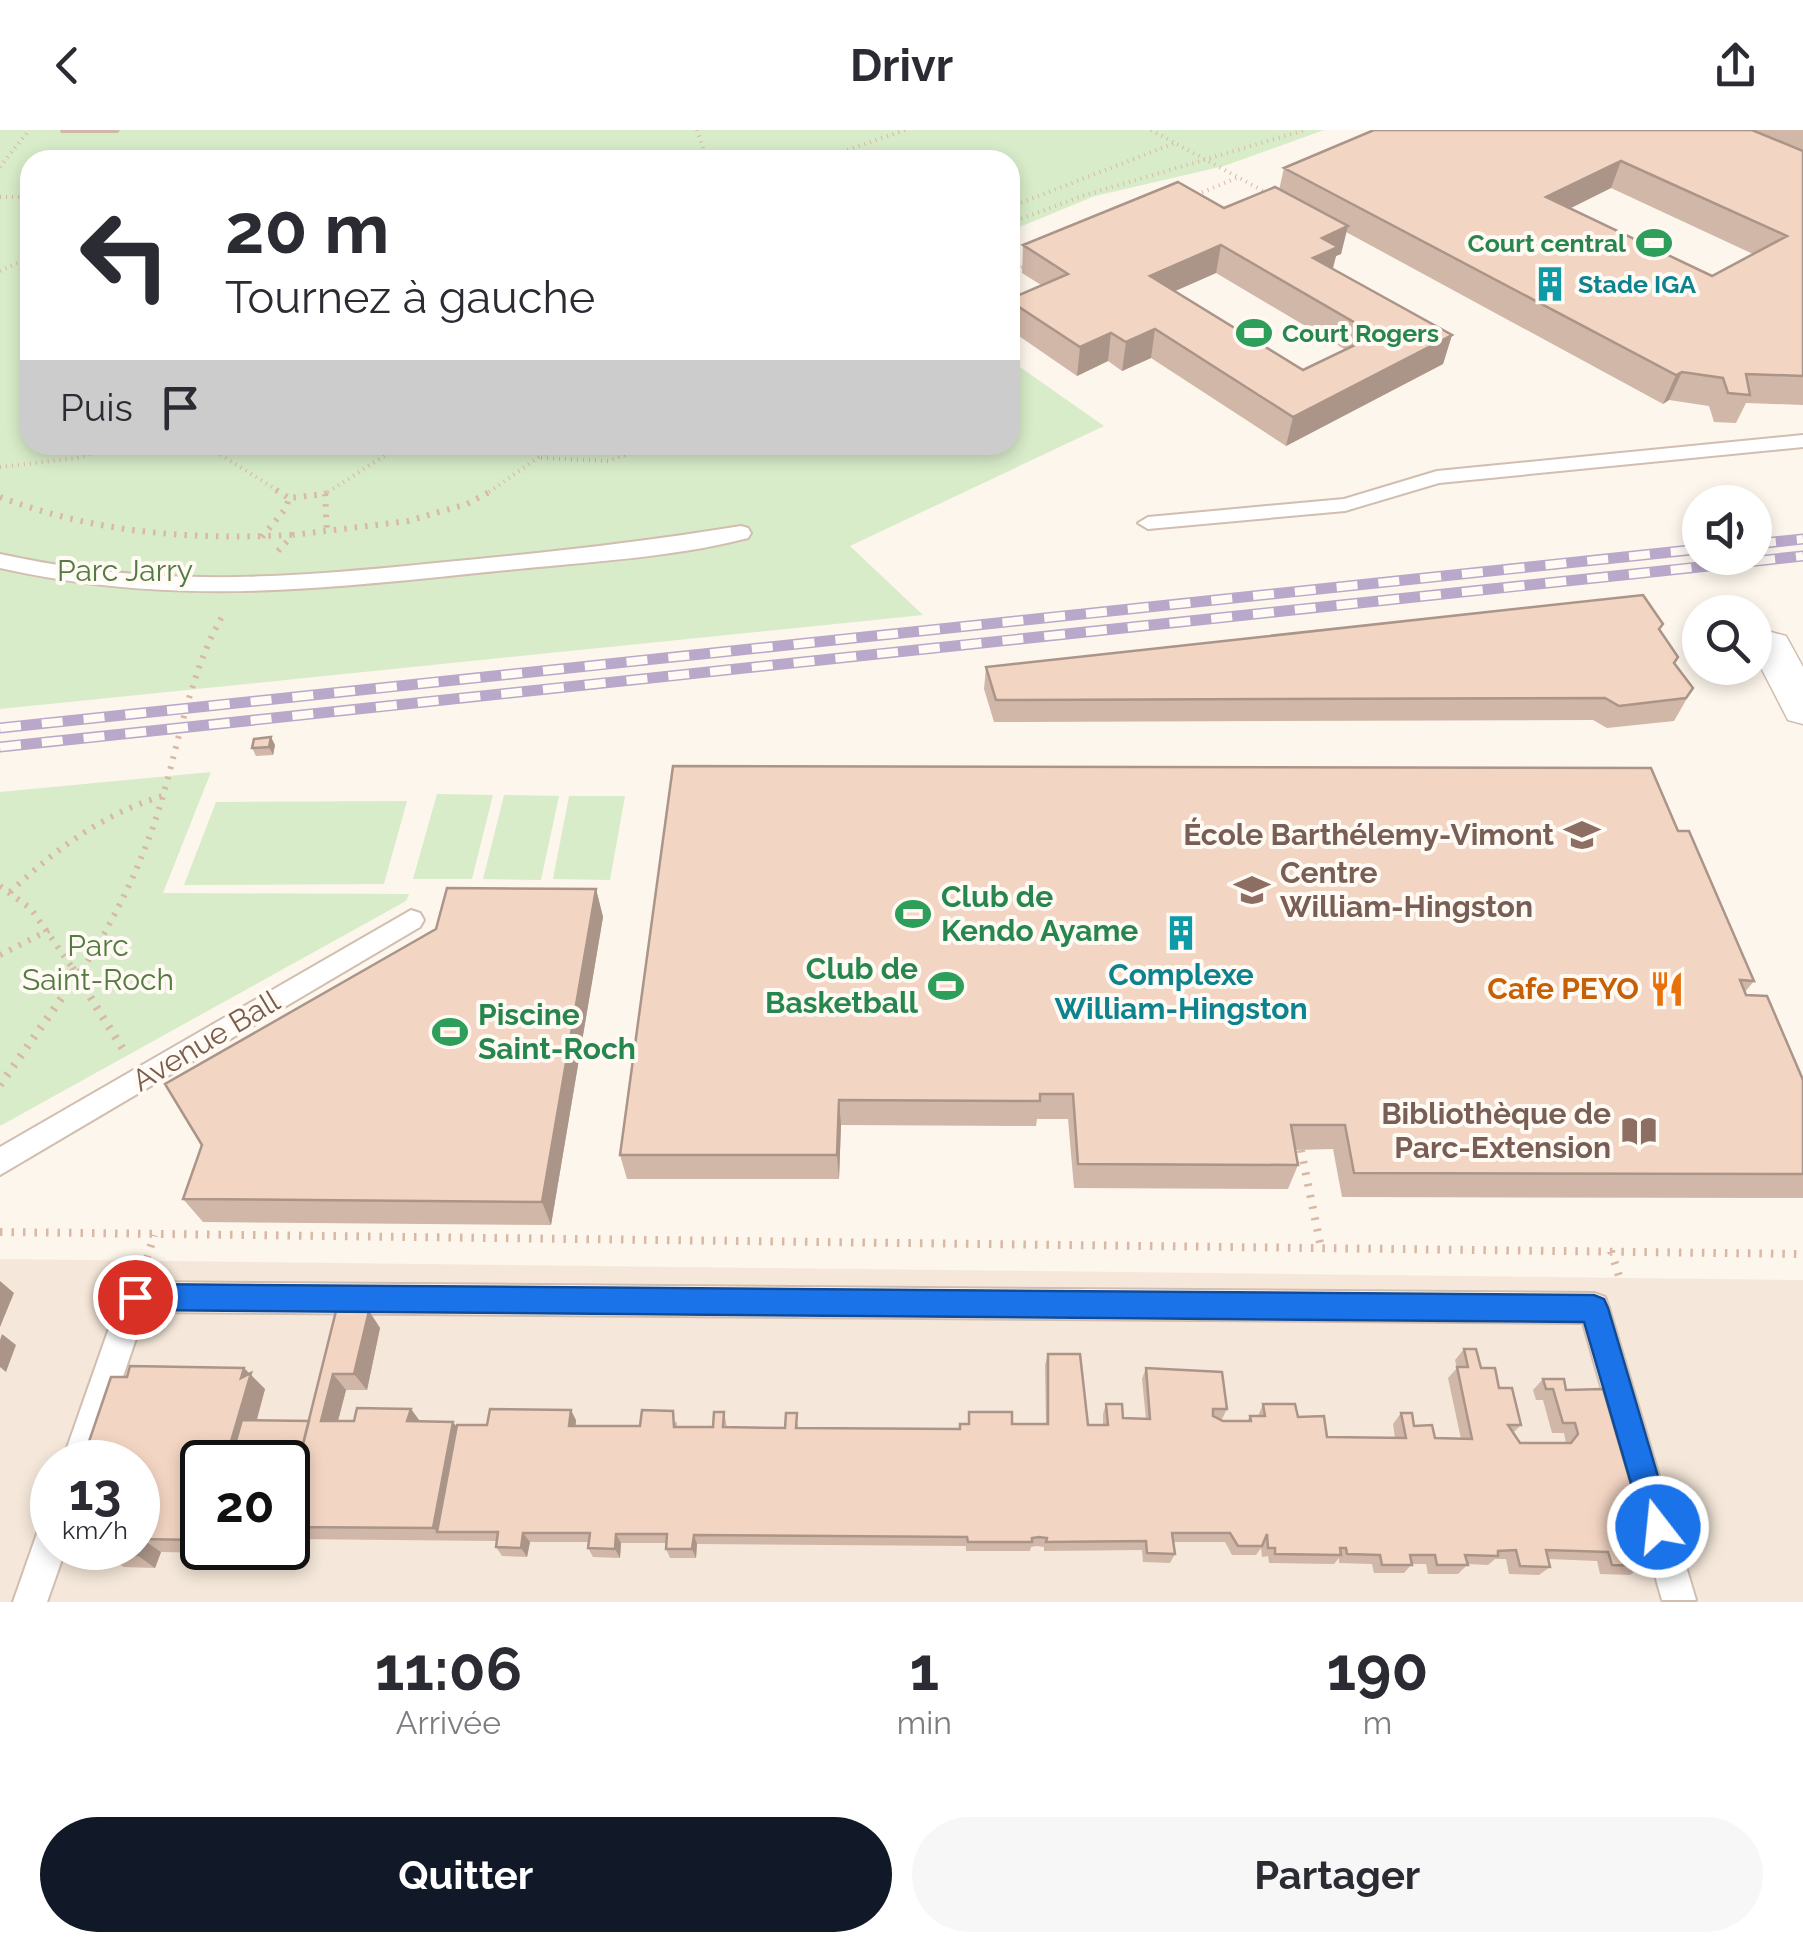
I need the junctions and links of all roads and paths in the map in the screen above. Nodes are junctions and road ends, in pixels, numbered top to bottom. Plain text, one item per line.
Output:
1 (29, 130) edge
2 (905, 130) edge
3 (1152, 130) edge
4 (1305, 130) edge
5 (1174, 142) junction
6 (848, 150) edge
7 (1210, 162) junction
8 (0, 167) edge
9 (1238, 177) junction
10 (1062, 187) junction
11 (1267, 192) edge
12 (1076, 196) junction
13 (1186, 199) edge
14 (1020, 203) edge
15 (1020, 220) edge
16 (1028, 265) edge
17 (1020, 268) edge
18 (1803, 441) edge
19 (85, 455) edge
20 (221, 455) edge
21 (385, 455) edge
22 (544, 455) edge
23 (626, 455) edge
24 (541, 458) junction
25 (0, 467) edge
26 (325, 494) junction
27 (0, 497) edge
28 (289, 498) junction
29 (1148, 523) dead end
30 (741, 533) dead end
31 (327, 534) junction
32 (293, 536) junction
33 (262, 538) junction
34 (0, 561) edge
35 (241, 588) junction
36 (1772, 648) edge
37 (1803, 710) edge
38 (163, 796) junction
39 (0, 886) edge
40 (10, 892) junction
41 (412, 920) dead end
42 (49, 930) junction
43 (0, 955) edge
44 (78, 981) junction
45 (142, 1079) junction
46 (0, 1084) edge
47 (1301, 1150) edge
48 (0, 1162) edge
49 (0, 1232) edge
50 (1321, 1248) junction
51 (1803, 1254) edge
52 (86, 1440) edge
53 (41, 1570) edge
54 (1679, 1600) edge
55 (30, 1602) edge

1 - 8 path
2 - 6 path
3 - 5 path
4 - 7 path
5 - 7 path
5 - 10 path
7 - 9 path
7 - 12 path
9 - 11 path
9 - 13 path
10 - 12 path
10 - 14 path
12 - 15 path
16 - 17 path
18 - 29 lane
19 - 25 path
20 - 28 path
21 - 26 path
22 - 24 path
23 - 24 path
24 - 31 path
26 - 28 path
26 - 31 path
27 - 33 path
28 - 33 path
30 - 35 lane
31 - 32 path
32 - 33 path
32 - 35 path
34 - 35 lane
35 - 38 path
36 - 37 street
38 - 40 path
38 - 44 path
39 - 40 path
40 - 42 path
41 - 45 lane, Avenue Ball
42 - 43 path
42 - 44 path
44 - 45 path
44 - 46 path
45 - 48 lane, Avenue Ball
47 - 50 path
49 - 50 path
50 - 51 path
52 - 54 lane
53 - 55 lane

